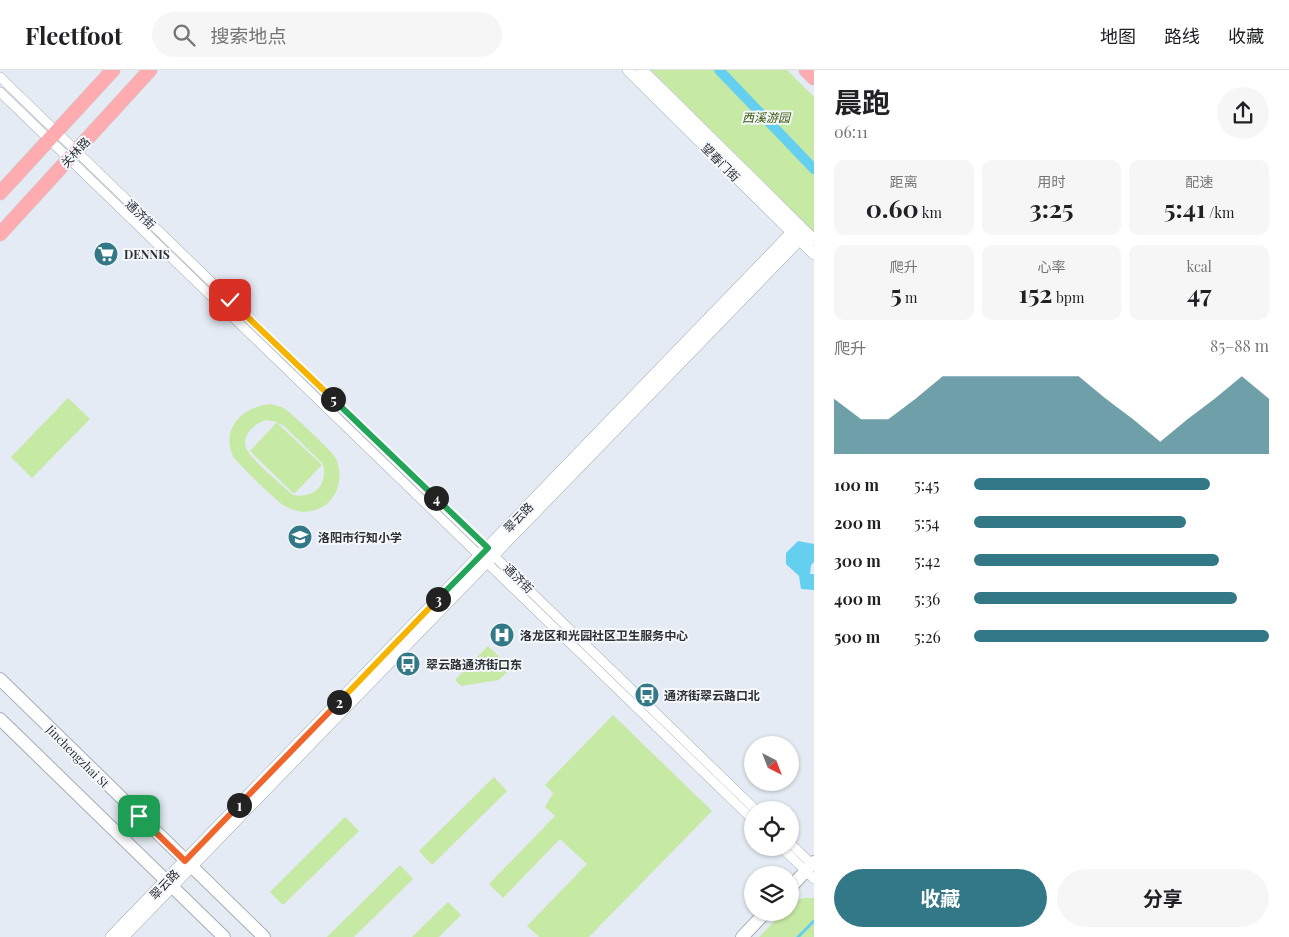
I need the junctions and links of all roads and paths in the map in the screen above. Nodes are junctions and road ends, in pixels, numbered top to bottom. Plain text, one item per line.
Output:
1 (113, 70) edge
2 (150, 70) edge
3 (628, 70) edge
4 (642, 70) edge
5 (806, 70) edge
6 (0, 77) edge
7 (814, 78) edge
8 (0, 92) edge
9 (52, 136) junction
10 (72, 155) junction
11 (0, 193) edge
12 (0, 234) edge
13 (802, 234) edge
14 (814, 254) edge
15 (487, 556) junction
16 (0, 679) edge
17 (0, 719) edge
18 (746, 801) edge
19 (744, 811) edge
20 (799, 854) edge
21 (793, 856) edge
22 (188, 864) junction
23 (812, 869) edge
24 (799, 880) edge
25 (169, 884) junction
26 (757, 921) edge
27 (112, 937) edge
28 (123, 937) edge
29 (224, 937) edge
30 (264, 937) edge
31 (742, 937) edge

1 - 9 main road
2 - 10 main road, 关林路
3 - 13 street, 望春门街
4 - 13 street, 望春门街
5 - 7 main road
6 - 9 street, 通济街
8 - 9 street, 通济街
9 - 10 street, 通济街
9 - 11 main road
10 - 12 main road, 关林路
10 - 15 street, 通济街
13 - 14 street, 望春门街
13 - 15 street, 翠云路
15 - 18 street, 通济街
15 - 19 street, 通济街
15 - 22 street, 翠云路
16 - 22 main road, Jinchengzhai St
17 - 25 main road
20 - 23 street
21 - 23 street
22 - 25 street, 翠云路
22 - 30 main road, Jinchengzhai St
23 - 24 main road
25 - 27 street, 翠云路
25 - 28 street, 翠云路
25 - 29 main road
26 - 31 main road

